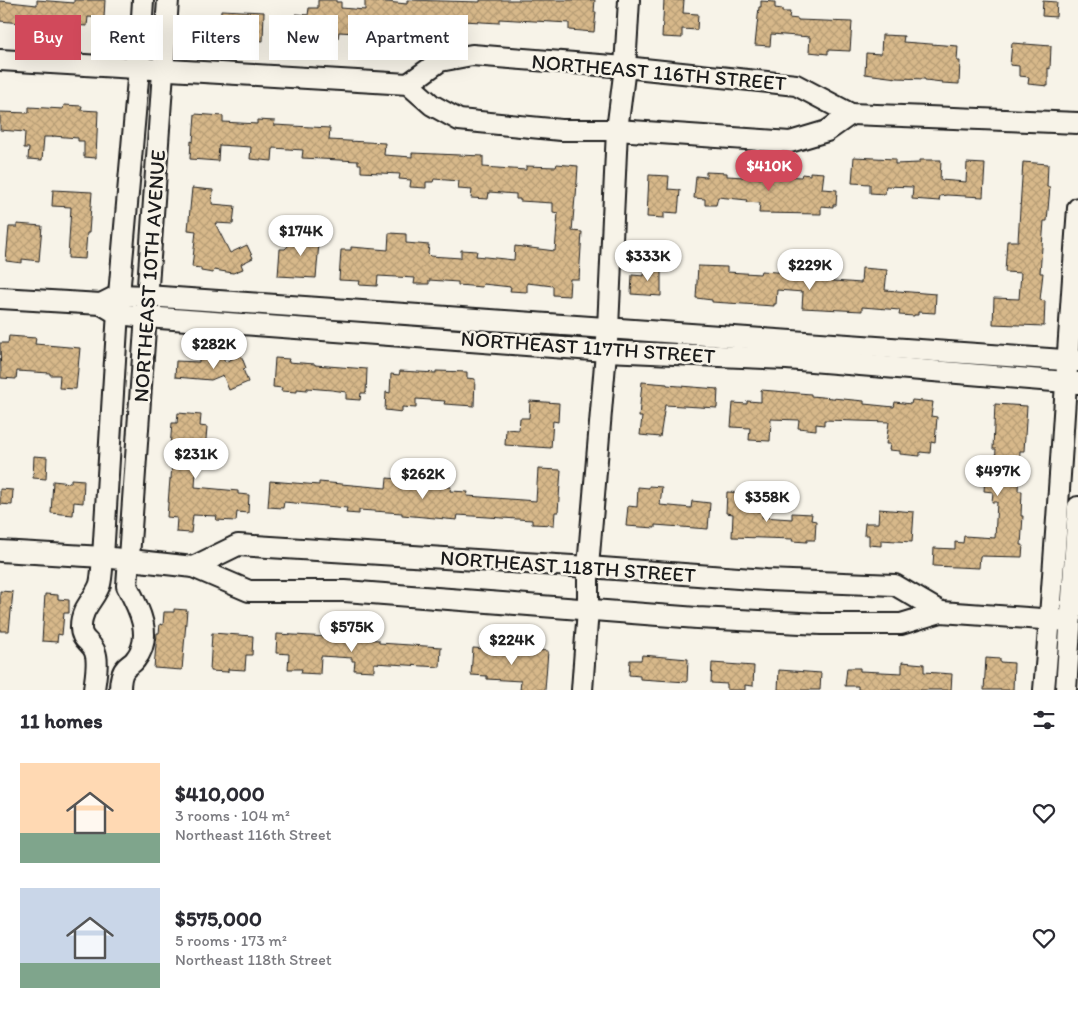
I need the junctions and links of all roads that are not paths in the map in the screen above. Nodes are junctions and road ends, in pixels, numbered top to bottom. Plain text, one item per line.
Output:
1 (143, 0) edge
2 (168, 0) edge
3 (628, 0) edge
4 (0, 60) edge
5 (625, 67) junction
6 (139, 68) junction
7 (163, 69) junction
8 (408, 84) junction
9 (851, 114) junction
10 (1078, 123) edge
11 (617, 130) junction
12 (1078, 208) edge
13 (147, 296) junction
14 (0, 298) edge
15 (119, 304) junction
16 (146, 317) junction
17 (608, 328) junction
18 (606, 351) junction
19 (1072, 361) edge
20 (1071, 382) edge
21 (1078, 507) edge
22 (0, 550) edge
23 (103, 557) junction
24 (129, 559) junction
25 (194, 567) junction
26 (588, 567) junction
27 (588, 609) junction
28 (940, 612) junction
29 (1050, 620) junction
30 (1070, 621) junction
31 (94, 690) edge
32 (120, 690) edge
33 (582, 690) edge
34 (1044, 690) edge
35 (1066, 690) edge

1 - 6 street, NORTHEAST 10TH AVENUE
2 - 7 street, NORTHEAST 10TH AVENUE
3 - 5 street
4 - 6 street
5 - 8 street, NORTHEAST 116TH STREET
5 - 9 street, NORTHEAST 116TH STREET
5 - 11 street
6 - 7 street
6 - 15 street, NORTHEAST 10TH AVENUE
7 - 8 street
7 - 13 street, NORTHEAST 10TH AVENUE
8 - 11 street
9 - 10 street, NORTHEAST 116TH STREET
9 - 11 street
11 - 17 street
12 - 19 street
13 - 15 street, NORTHEAST 117TH STREET
13 - 16 street, NORTHEAST 10TH AVENUE
13 - 17 street, NORTHEAST 117TH STREET
14 - 15 street, NORTHEAST 117TH STREET
15 - 16 street, NORTHEAST 117TH STREET
15 - 23 street, NORTHEAST 10TH AVENUE
16 - 18 street, NORTHEAST 117TH STREET
16 - 24 street, NORTHEAST 10TH AVENUE
17 - 18 street
17 - 19 street, NORTHEAST 117TH STREET
18 - 20 street, NORTHEAST 117TH STREET
18 - 26 street
19 - 20 street
20 - 29 street
21 - 30 street
22 - 23 street, NORTHEAST 118TH STREET
23 - 24 street, NORTHEAST 118TH STREET
23 - 31 street, NORTHEAST 10TH AVENUE
24 - 25 street, NORTHEAST 118TH STREET
24 - 32 street, NORTHEAST 10TH AVENUE
25 - 26 street, NORTHEAST 118TH STREET
25 - 27 street, NORTHEAST 118TH STREET
26 - 27 street
26 - 28 street, NORTHEAST 118TH STREET
27 - 28 street, NORTHEAST 118TH STREET
27 - 33 street
28 - 29 street, NORTHEAST 118TH STREET
29 - 30 street, NORTHEAST 118TH STREET
29 - 34 street
30 - 35 street

